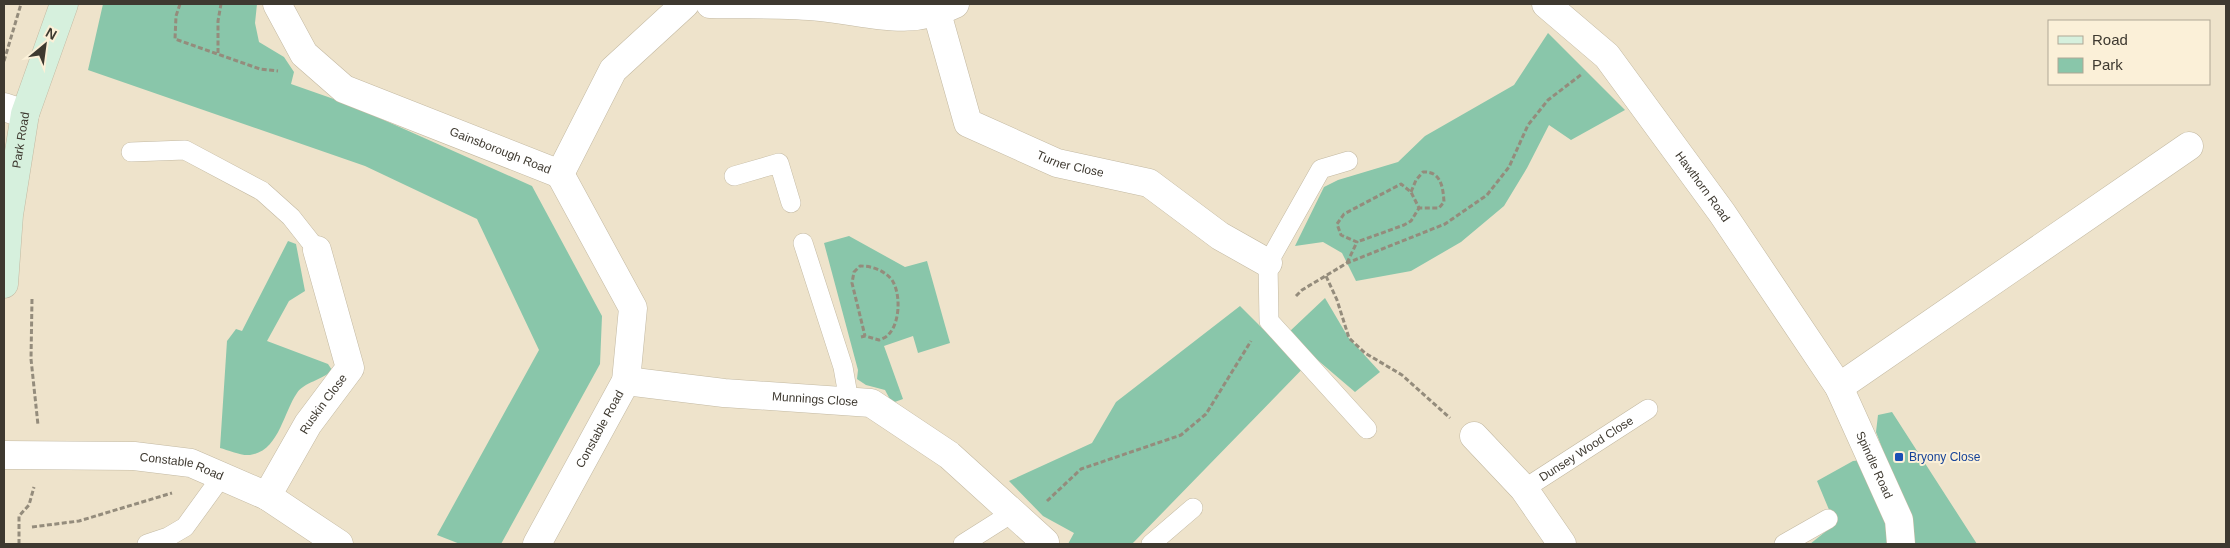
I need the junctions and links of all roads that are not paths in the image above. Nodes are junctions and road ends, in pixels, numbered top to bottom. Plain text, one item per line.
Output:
1 (64, 4) edge
2 (276, 4) edge
3 (686, 4) edge
4 (710, 4) edge
5 (1546, 4) edge
6 (943, 7) edge
7 (14, 111) edge
8 (2189, 146) dead end
9 (131, 152) dead end
10 (1348, 161) dead end
11 (560, 174) junction
12 (734, 176) dead end
13 (791, 203) dead end
14 (804, 242) dead end
15 (317, 250) joint
16 (1268, 263) junction
17 (4, 284) edge
18 (626, 381) junction
19 (1839, 388) junction
20 (850, 401) junction
21 (1648, 409) dead end
22 (1368, 429) dead end
23 (1474, 436) road end
24 (4, 455) edge
25 (214, 473) junction
26 (1524, 489) junction
27 (267, 496) junction
28 (1193, 508) dead end
29 (1018, 518) junction
30 (1828, 519) dead end
31 (1553, 541) edge
32 (147, 544) edge
33 (339, 544) edge
34 (537, 544) edge
35 (964, 544) edge
36 (1050, 544) edge
37 (1152, 544) edge
38 (1784, 544) edge
39 (1901, 544) edge

1 - 7 street, Park Road
2 - 11 street, Gainsborough Road
3 - 11 street, Gainsborough Road
4 - 6 street
5 - 19 street, Hawthorn Road
6 - 16 street, Turner Close
7 - 17 street, Park Road
8 - 19 street
9 - 15 lane
10 - 16 lane
11 - 18 street, Constable Road
12 - 13 lane
14 - 20 lane
15 - 27 street, Ruskin Close
16 - 22 lane
18 - 20 street, Munnings Close
18 - 34 street, Constable Road
19 - 39 street, Spindle Road
20 - 29 street, Munnings Close
21 - 26 lane, Dunsey Wood Close
23 - 26 street
24 - 25 street, Constable Road
25 - 27 street, Constable Road
25 - 32 lane
26 - 31 street
27 - 33 street, Constable Road
28 - 37 lane
29 - 35 lane
29 - 36 street, Munnings Close
30 - 38 lane

